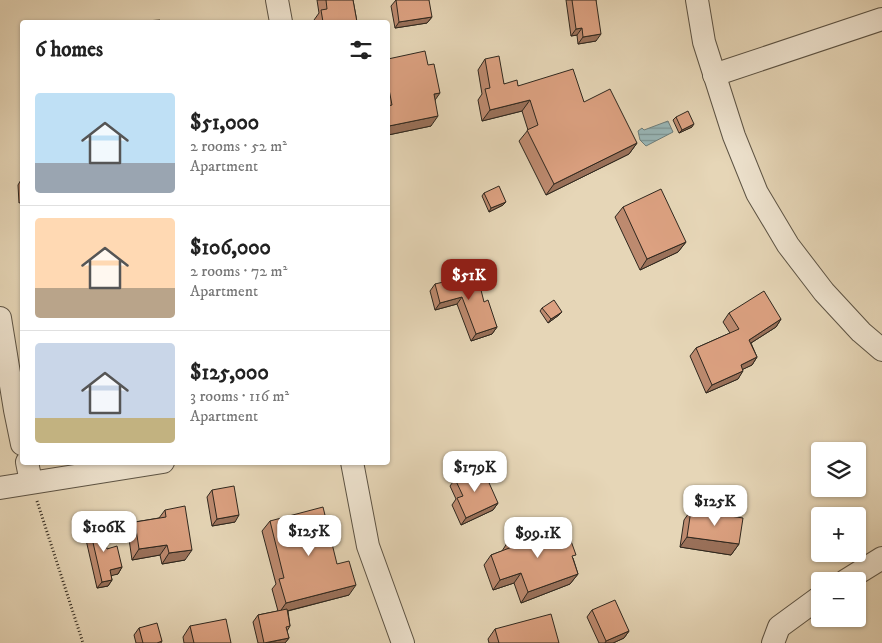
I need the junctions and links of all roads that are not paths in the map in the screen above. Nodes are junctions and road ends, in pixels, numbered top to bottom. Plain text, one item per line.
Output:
1 (277, 0) edge
2 (697, 0) edge
3 (882, 19) edge
4 (280, 20) edge
5 (714, 75) junction
6 (0, 318) edge
7 (882, 350) edge
8 (20, 434) edge
9 (123, 465) edge
10 (353, 465) edge
11 (29, 472) edge
12 (0, 488) edge
13 (882, 558) edge
14 (859, 572) edge
15 (811, 604) edge
16 (403, 643) edge
17 (773, 643) edge

1 - 4 street
2 - 5 street
3 - 5 street
5 - 7 street
6 - 8 street
9 - 11 street
10 - 16 street
11 - 12 street
13 - 14 street
15 - 17 street

